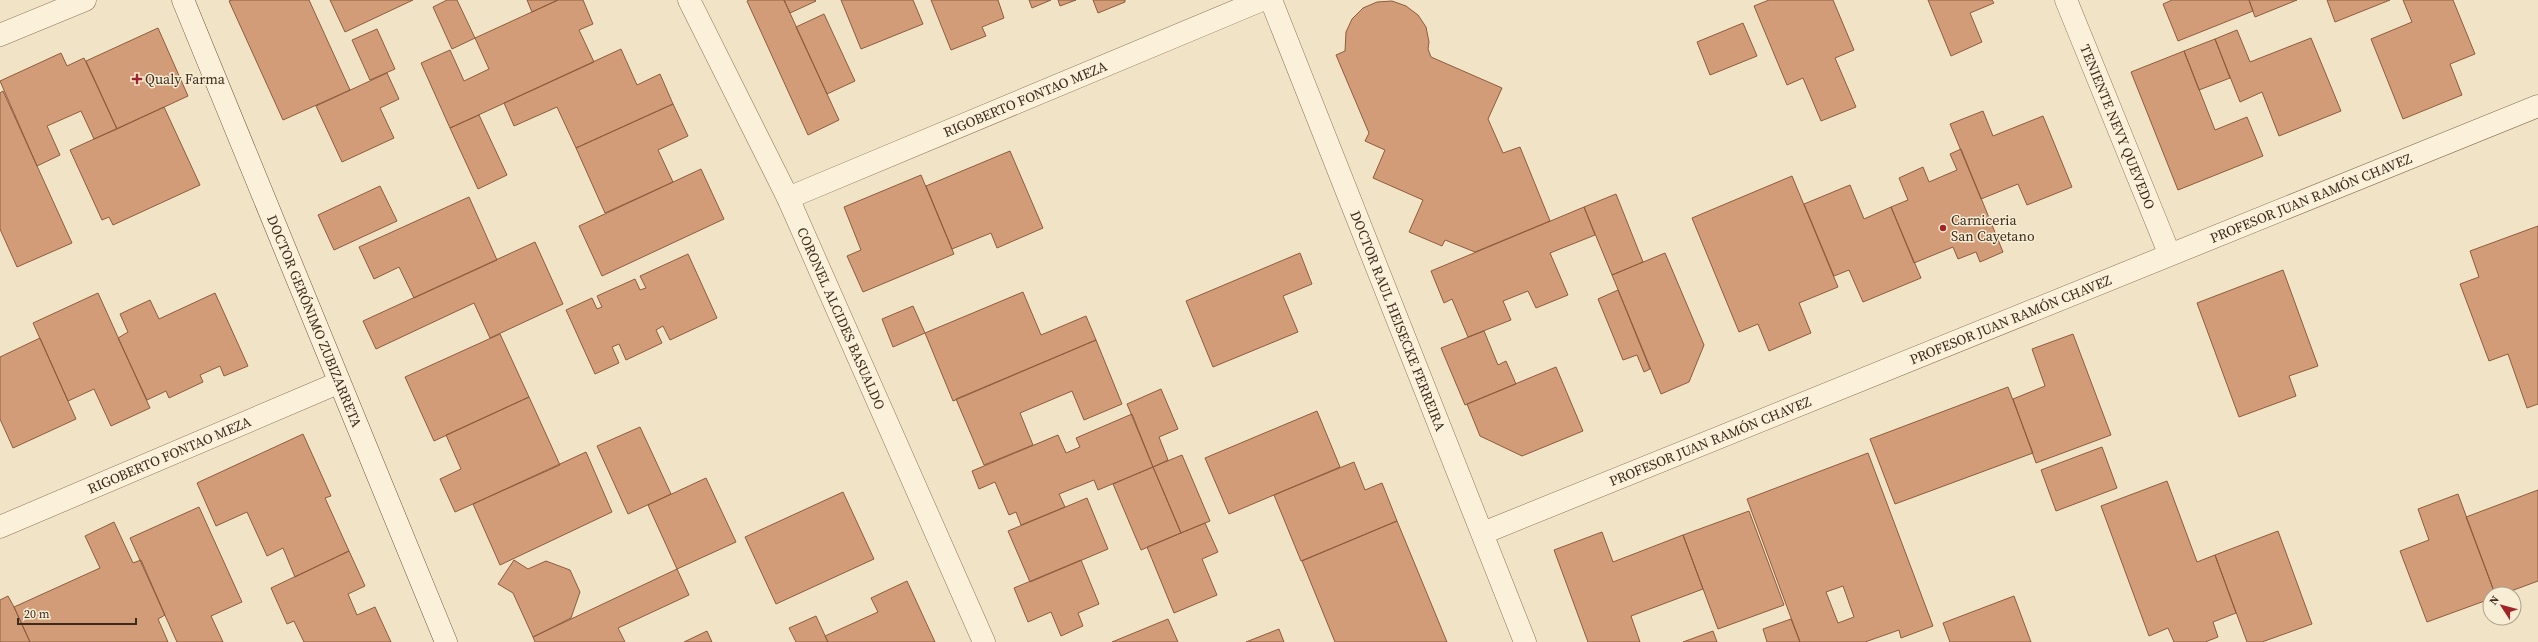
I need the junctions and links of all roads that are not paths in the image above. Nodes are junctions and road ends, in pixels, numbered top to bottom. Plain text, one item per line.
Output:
1 (85, 0) edge
2 (183, 0) edge
3 (689, 0) edge
4 (1262, 0) edge
5 (1271, 0) edge
6 (2066, 0) edge
7 (0, 35) edge
8 (2538, 106) edge
9 (788, 198) junction
10 (2169, 253) junction
11 (338, 383) junction
12 (0, 526) edge
13 (1483, 533) junction
14 (446, 642) edge
15 (984, 642) edge
16 (1525, 642) edge

1 - 7 street
2 - 11 street, DOCTOR GERÓNIMO ZUBIZARRETA
3 - 9 street, CORONEL ALCIDES BASUALDO
4 - 9 street, RIGOBERTO FONTAO MEZA
5 - 13 street, DOCTOR RAUL HEISECKE FERREIRA
6 - 10 street, TENIENTE NEVY QUEVEDO
8 - 10 street, PROFESOR JUAN RAMÓN CHAVEZ
9 - 15 street, CORONEL ALCIDES BASUALDO
10 - 13 street, PROFESOR JUAN RAMÓN CHAVEZ
11 - 12 street, RIGOBERTO FONTAO MEZA
11 - 14 street, DOCTOR GERÓNIMO ZUBIZARRETA
13 - 16 street, DOCTOR RAUL HEISECKE FERREIRA

